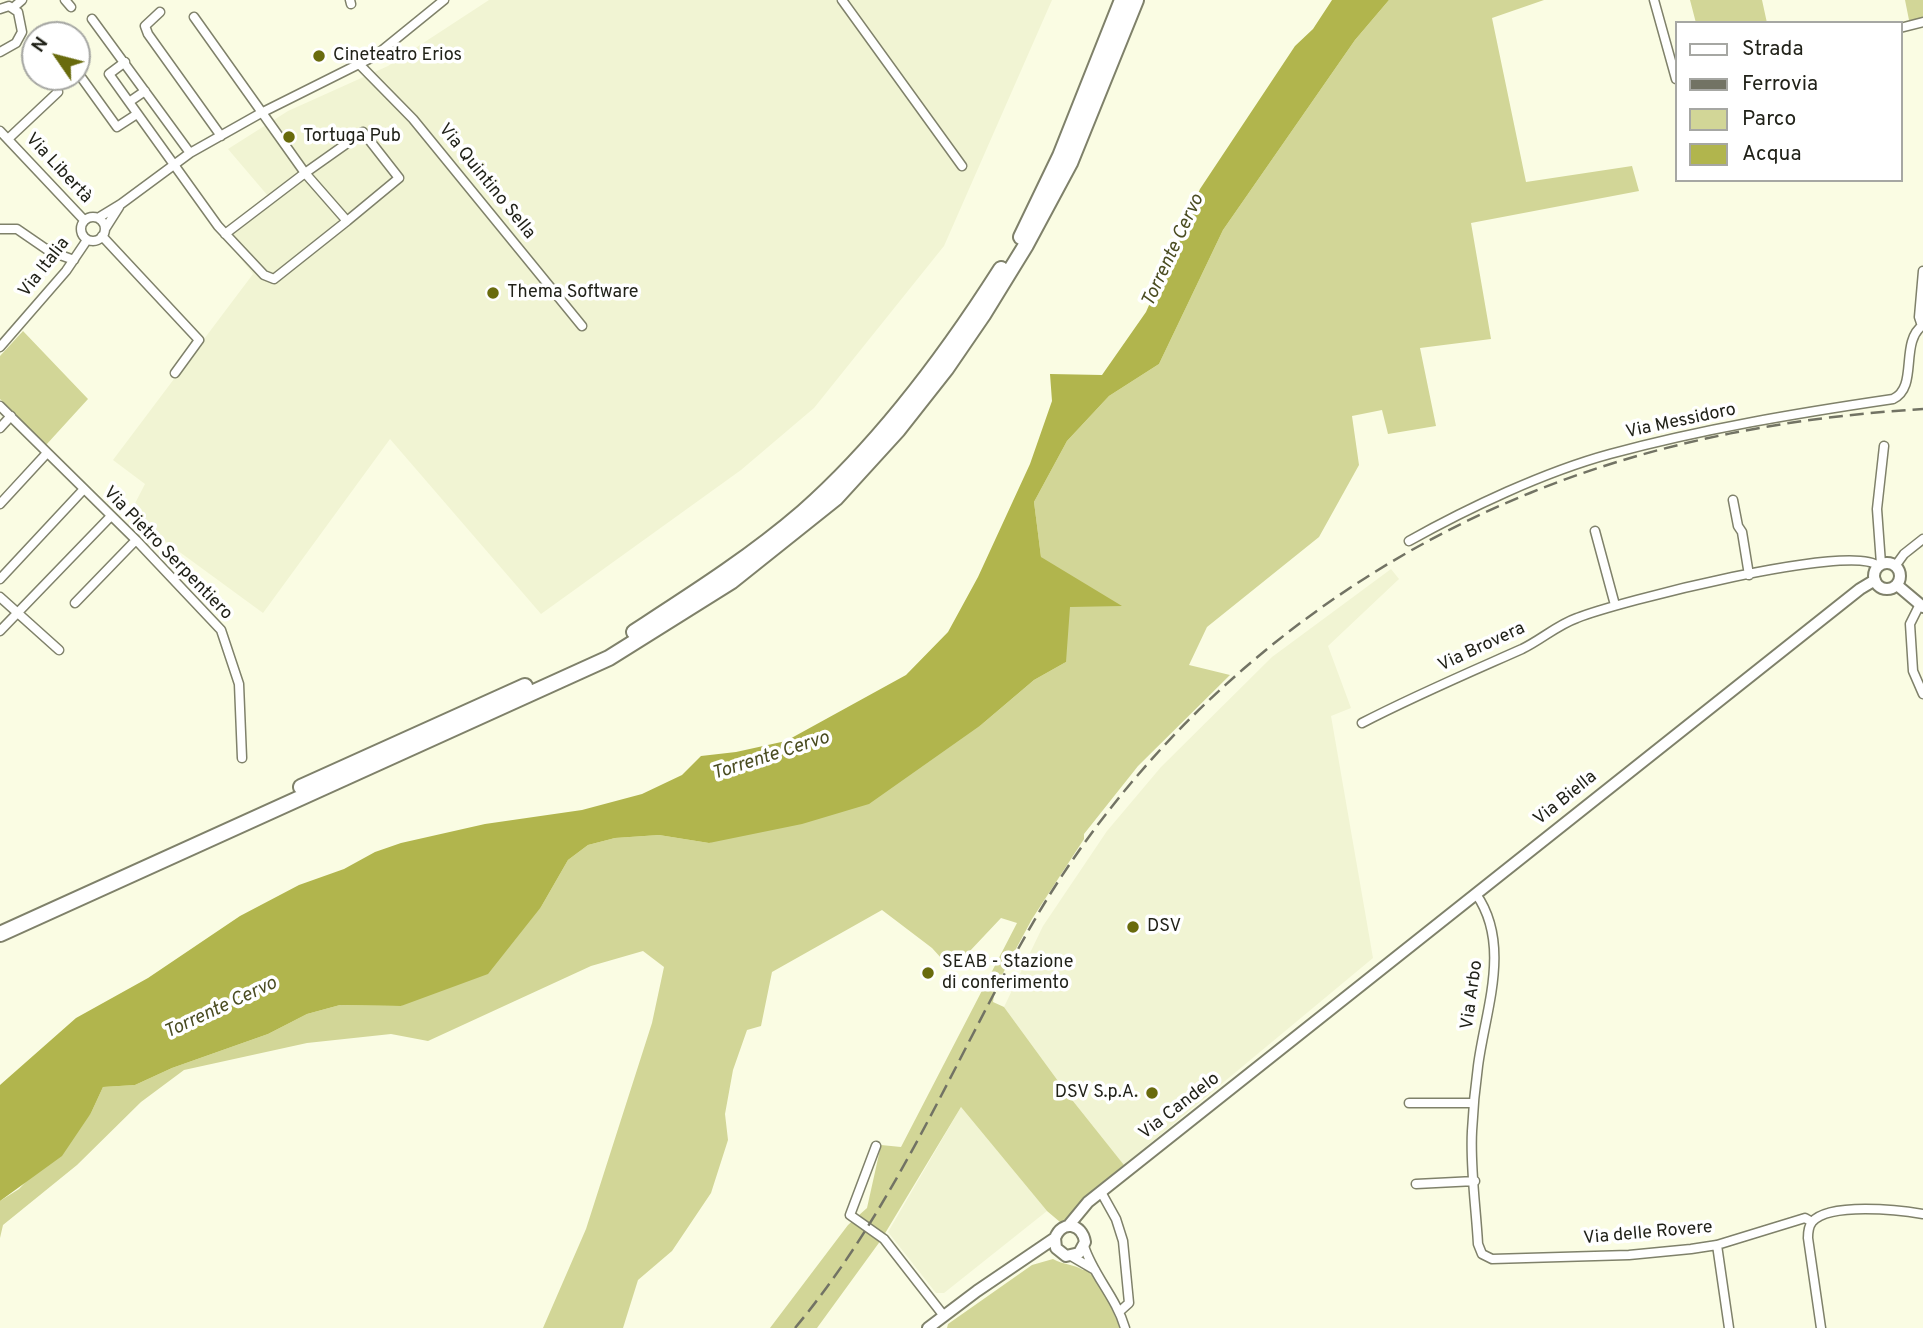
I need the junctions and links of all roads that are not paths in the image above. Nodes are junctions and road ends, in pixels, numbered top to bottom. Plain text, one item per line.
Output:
1 (22, 0) edge
2 (444, 0) edge
3 (842, 0) edge
4 (1122, 0) edge
5 (1136, 0) edge
6 (1654, 0) edge
7 (14, 7) junction
8 (0, 9) edge
9 (160, 12) dead end
10 (194, 17) dead end
11 (92, 19) dead end
12 (1923, 22) edge
13 (1902, 27) edge
14 (0, 52) edge
15 (125, 62) junction
16 (359, 64) junction
17 (1674, 72) edge
18 (145, 90) junction
19 (91, 91) edge
20 (58, 92) dead end
21 (129, 102) junction
22 (261, 113) junction
23 (137, 114) junction
24 (0, 131) edge
25 (221, 136) junction
26 (8, 139) junction
27 (190, 153) junction
28 (173, 165) junction
29 (962, 166) dead end
30 (304, 173) junction
31 (121, 204) junction
32 (98, 218) junction
33 (84, 220) junction
34 (347, 221) junction
35 (0, 229) edge
36 (104, 232) junction
37 (225, 234) junction
38 (87, 240) junction
39 (74, 260) junction
40 (1923, 271) edge
41 (582, 326) dead end
42 (1923, 326) edge
43 (0, 347) edge
44 (175, 373) dead end
45 (0, 406) edge
46 (10, 416) junction
47 (0, 428) edge
48 (1884, 446) dead end
49 (47, 453) junction
50 (84, 489) junction
51 (1733, 500) dead end
52 (0, 504) edge
53 (111, 516) junction
54 (1595, 531) dead end
55 (1923, 539) edge
56 (136, 540) junction
57 (1409, 541) dead end
58 (1880, 565) junction
59 (1896, 565) junction
60 (1749, 575) junction
61 (0, 579) edge
62 (1875, 580) junction
63 (1897, 585) junction
64 (0, 597) edge
65 (75, 603) dead end
66 (1615, 605) junction
67 (1921, 607) edge
68 (18, 613) junction
69 (0, 631) edge
70 (59, 650) dead end
71 (1923, 694) edge
72 (1362, 723) dead end
73 (242, 758) dead end
74 (1476, 894) junction
75 (0, 923) edge
76 (0, 934) edge
77 (1282, 1049) joint
78 (1409, 1103) dead end
79 (1474, 1103) junction
80 (876, 1146) dead end
81 (1475, 1181) junction
82 (1416, 1184) dead end
83 (1101, 1192) junction
84 (1923, 1214) edge
85 (1812, 1222) junction
86 (1069, 1225) junction
87 (1084, 1234) junction
88 (1055, 1238) junction
89 (1717, 1245) junction
90 (1084, 1246) junction
91 (1059, 1251) junction
92 (1482, 1254) joint
93 (1071, 1256) junction
94 (1016, 1265) junction
95 (1095, 1271) junction
96 (1119, 1312) junction
97 (944, 1315) junction
98 (928, 1328) edge
99 (1125, 1328) edge
100 (1729, 1328) edge
101 (1821, 1328) edge

1 - 7 street
2 - 16 street
3 - 29 street
4 - 75 highway
5 - 76 highway
6 - 17 street
7 - 8 street
7 - 14 street
9 - 25 street
10 - 22 street
11 - 15 street
12 - 13 street
15 - 18 street
15 - 21 street
16 - 22 street
16 - 41 street, Via Quintino Sella
18 - 21 street
18 - 27 street
19 - 23 street
20 - 26 street, Via Libertà
21 - 23 street
22 - 25 street
22 - 30 street
23 - 28 street
24 - 26 street, Via Libertà
25 - 27 street
26 - 33 street, Via Libertà
27 - 28 street
28 - 31 street
28 - 37 street
30 - 34 street
30 - 34 street
30 - 37 street
31 - 32 street
31 - 36 street
32 - 33 street
32 - 36 street
33 - 38 street
34 - 37 street
35 - 39 street
36 - 38 street
36 - 44 street
38 - 39 street, Via Italia
39 - 43 street, Via Italia
40 - 42 street
42 - 57 street, Via Messidoro
45 - 46 street, Via Pietro Serpentiero
46 - 47 street
46 - 49 street, Via Pietro Serpentiero
48 - 58 street
49 - 50 street, Via Pietro Serpentiero
49 - 52 street
50 - 53 street, Via Pietro Serpentiero
50 - 61 street
51 - 60 street
53 - 56 street, Via Pietro Serpentiero
53 - 68 street
54 - 66 street
55 - 59 street
56 - 65 street
56 - 73 street, Via Pietro Serpentiero
58 - 59 street
58 - 60 street, Via Brovera
58 - 62 street
59 - 63 street
60 - 66 street, Via Brovera
62 - 63 street
62 - 74 street, Via Biella
63 - 67 street
64 - 68 street
66 - 72 street, Via Brovera
67 - 71 street
68 - 69 street
68 - 70 street
74 - 77 street, Via Biella
74 - 79 street, Via Arbo
77 - 83 street, Via Candelo
78 - 79 street
79 - 81 street, Via Arbo
80 - 97 street
81 - 82 street
81 - 92 street, Via Arbo
83 - 86 street, Via Candelo
83 - 87 street, Via Candelo
83 - 96 street
84 - 85 street, Via delle Rovere
85 - 89 street, Via delle Rovere
85 - 101 street
86 - 87 street
86 - 88 street
87 - 90 street
88 - 91 street
88 - 94 street
89 - 92 street, Via delle Rovere
89 - 100 street
90 - 93 street
90 - 95 street
91 - 93 street
91 - 94 street
93 - 95 street
94 - 97 street
95 - 96 street
96 - 99 street
97 - 98 street

